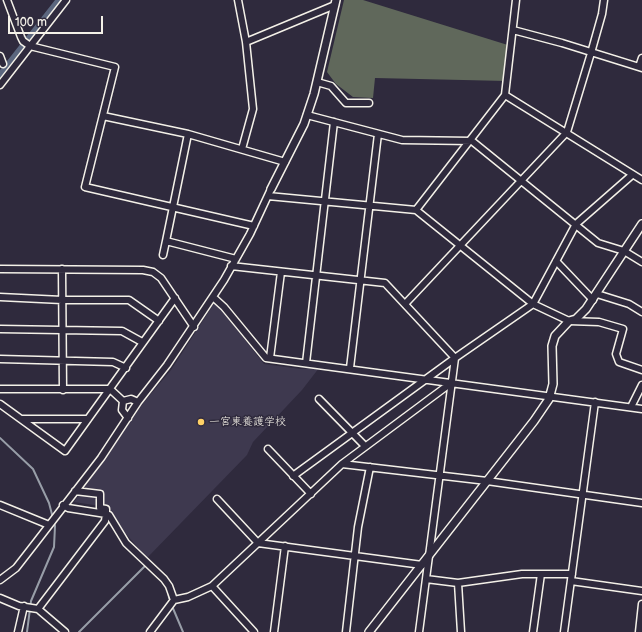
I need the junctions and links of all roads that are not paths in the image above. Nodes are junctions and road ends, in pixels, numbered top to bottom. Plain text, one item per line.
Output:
1 (7, 0) edge
2 (66, 0) edge
3 (238, 0) edge
4 (516, 0) edge
5 (604, 0) edge
6 (335, 2) edge
7 (513, 30) junction
8 (246, 42) junction
9 (30, 46) junction
10 (591, 53) junction
11 (0, 56) edge
12 (642, 58) edge
13 (3, 64) dead end
14 (641, 68) edge
15 (317, 82) junction
16 (0, 85) edge
17 (506, 95) junction
18 (369, 103) dead end
19 (307, 115) junction
20 (103, 116) junction
21 (334, 122) junction
22 (566, 132) junction
23 (188, 134) junction
24 (378, 134) junction
25 (472, 140) junction
26 (242, 149) junction
27 (284, 162) junction
28 (632, 175) junction
29 (521, 180) junction
30 (642, 180) edge
31 (270, 192) junction
32 (326, 200) junction
33 (369, 204) junction
34 (173, 207) junction
35 (416, 210) junction
36 (576, 224) junction
37 (642, 224) edge
38 (254, 226) junction
39 (166, 241) junction
40 (460, 246) junction
41 (624, 251) junction
42 (163, 255) dead end
43 (236, 259) junction
44 (556, 260) junction
45 (642, 262) edge
46 (232, 266) junction
47 (0, 269) edge
48 (62, 269) junction
49 (281, 272) junction
50 (316, 276) junction
51 (360, 281) junction
52 (0, 297) edge
53 (213, 297) junction
54 (595, 297) junction
55 (175, 298) junction
56 (62, 300) junction
57 (405, 304) junction
58 (533, 304) junction
59 (642, 312) edge
60 (569, 320) junction
61 (159, 321) junction
62 (194, 327) junction
63 (0, 329) edge
64 (62, 330) junction
65 (142, 342) junction
66 (270, 358) junction
67 (455, 358) junction
68 (0, 359) edge
69 (62, 360) junction
70 (306, 363) junction
71 (126, 368) junction
72 (350, 368) junction
73 (642, 370) edge
74 (425, 379) junction
75 (452, 383) junction
76 (642, 385) edge
77 (0, 389) edge
78 (110, 389) junction
79 (63, 390) junction
80 (550, 397) junction
81 (319, 399) dead end
82 (123, 401) junction
83 (138, 402) junction
84 (596, 402) junction
85 (0, 404) edge
86 (631, 407) junction
87 (642, 409) edge
88 (128, 418) junction
89 (21, 419) junction
90 (88, 419) junction
91 (352, 433) junction
92 (365, 446) junction
93 (268, 449) dead end
94 (342, 464) junction
95 (370, 467) junction
96 (293, 476) junction
97 (440, 476) junction
98 (487, 482) junction
99 (75, 491) junction
100 (311, 494) junction
101 (583, 494) junction
102 (217, 499) dead end
103 (642, 503) edge
104 (0, 505) edge
105 (63, 506) junction
106 (106, 514) junction
107 (50, 524) junction
108 (258, 543) junction
109 (285, 546) junction
110 (429, 555) junction
111 (356, 556) junction
112 (422, 565) junction
113 (541, 574) junction
114 (572, 574) junction
115 (426, 579) junction
116 (1, 580) edge
117 (571, 581) junction
118 (458, 583) junction
119 (212, 586) junction
120 (0, 587) edge
121 (642, 591) edge
122 (0, 598) edge
123 (174, 600) junction
124 (642, 604) edge
125 (25, 606) junction
126 (36, 608) junction
127 (18, 632) edge
128 (65, 632) edge
129 (150, 632) edge
130 (255, 632) edge
131 (274, 632) edge
132 (346, 632) edge
133 (369, 632) edge
134 (419, 632) edge
135 (461, 632) edge
136 (533, 632) edge
137 (564, 632) edge
138 (639, 632) edge

1 - 9 street
2 - 9 street
3 - 8 street
4 - 7 street
5 - 10 street
6 - 8 street
6 - 15 street
7 - 10 street
7 - 17 street
8 - 26 street
9 - 16 street
9 - 20 street
10 - 14 street
10 - 22 street
11 - 13 street
12 - 14 street
15 - 18 street
15 - 19 street
17 - 22 street
17 - 25 street
19 - 21 street
19 - 27 street
20 - 23 street
20 - 34 street
21 - 24 street
21 - 32 street
22 - 28 street
22 - 29 street
23 - 26 street
23 - 34 street
24 - 25 street
24 - 33 street
25 - 29 street
25 - 35 street
26 - 27 street
27 - 31 street
28 - 30 street
28 - 36 street
29 - 36 street
29 - 40 street
31 - 32 street
31 - 38 street
32 - 33 street
32 - 50 street
33 - 35 street
33 - 51 street
34 - 38 street
34 - 39 street
35 - 40 street
36 - 41 street
36 - 44 street
37 - 41 street
38 - 43 street
39 - 42 street
39 - 43 street
40 - 57 street
40 - 58 street
41 - 45 street
41 - 54 street
43 - 46 street
44 - 54 street
44 - 58 street
46 - 49 street
46 - 53 street
47 - 48 street
48 - 55 street
48 - 56 street
49 - 50 street
49 - 66 street
50 - 51 street
50 - 70 street
51 - 57 street
51 - 72 street
52 - 56 street
53 - 62 street
53 - 66 street
54 - 59 street
54 - 60 street
55 - 61 street
55 - 62 street
56 - 61 street
56 - 64 street
57 - 67 street
58 - 60 street
58 - 67 street
60 - 73 street
60 - 80 street
61 - 65 street
62 - 83 street
63 - 64 street
64 - 65 street
64 - 69 street
65 - 71 street
66 - 70 street
67 - 74 street
67 - 75 street
68 - 69 street
69 - 71 street
69 - 79 street
70 - 72 street
71 - 78 street
72 - 74 street
74 - 75 street
74 - 91 street
75 - 80 street
75 - 92 street
75 - 97 street
76 - 86 street
77 - 79 street
78 - 79 street
78 - 82 street
78 - 90 street
80 - 84 street
80 - 98 street
81 - 91 street
82 - 83 street
82 - 88 street
83 - 88 street
84 - 86 street
84 - 101 street
85 - 89 street
86 - 87 street
88 - 99 street
89 - 90 street
89 - 90 street
91 - 92 street
91 - 96 street
92 - 94 street
93 - 96 street
94 - 95 street
94 - 100 street
95 - 97 street
95 - 111 street
96 - 100 street
97 - 98 street
97 - 110 street
98 - 101 street
98 - 110 street
99 - 105 street
99 - 106 street
100 - 108 street
101 - 103 street
101 - 114 street
102 - 108 street
104 - 107 street
105 - 106 street
105 - 107 street
106 - 123 street
106 - 126 street
107 - 116 street
108 - 109 street
108 - 119 street
109 - 111 street
109 - 131 street
110 - 112 street
110 - 115 street
111 - 112 street
111 - 132 street
112 - 133 street
113 - 114 street
113 - 118 street
113 - 136 street
114 - 117 street
115 - 118 street
115 - 134 street
116 - 120 street
117 - 121 street
117 - 137 street
118 - 135 street
119 - 123 street
119 - 130 street
122 - 125 street
123 - 129 street
124 - 138 street
125 - 126 street
125 - 127 street
126 - 128 street

